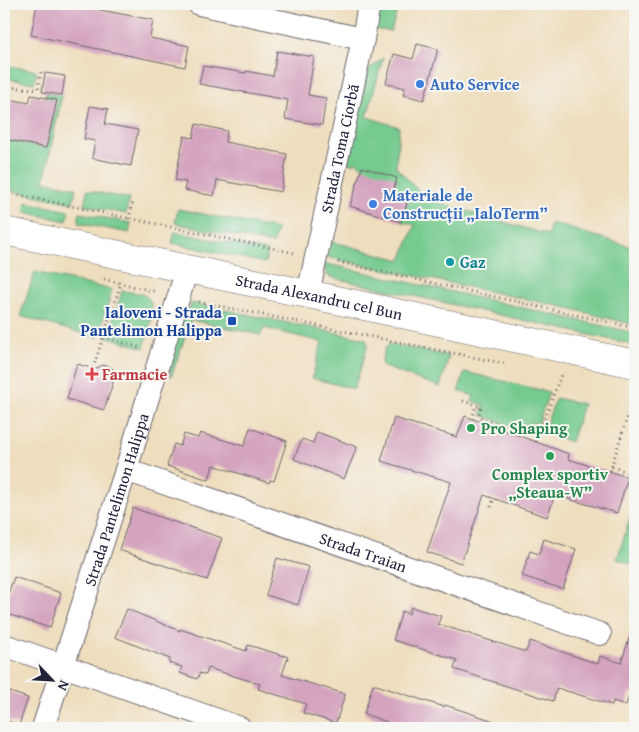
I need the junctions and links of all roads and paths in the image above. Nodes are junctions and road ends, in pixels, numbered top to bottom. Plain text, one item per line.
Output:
1 (199, 4) edge
2 (369, 4) edge
3 (363, 39) junction
4 (41, 72) dead end
5 (4, 86) edge
6 (133, 200) dead end
7 (129, 219) dead end
8 (4, 232) edge
9 (187, 269) junction
10 (92, 277) dead end
11 (121, 284) junction
12 (156, 292) junction
13 (308, 294) junction
14 (178, 297) junction
15 (155, 299) dead end
16 (104, 337) junction
17 (147, 350) dead end
18 (446, 352) dead end
19 (635, 364) edge
20 (93, 368) dead end
21 (561, 375) dead end
22 (635, 393) edge
23 (464, 401) dead end
24 (476, 405) junction
25 (629, 415) junction
26 (635, 416) edge
27 (472, 419) dead end
28 (541, 429) junction
29 (536, 442) dead end
30 (126, 470) junction
31 (634, 474) dead end
32 (494, 498) dead end
33 (491, 507) dead end
34 (600, 634) dead end
35 (4, 645) edge
36 (62, 664) junction
37 (43, 728) edge
38 (240, 728) edge

1 - 3 street
2 - 3 street, Strada Toma Ciorbă
3 - 13 street, Strada Toma Ciorbă
4 - 5 path
6 - 7 path
8 - 9 main road, Strada Alexandru cel Bun
9 - 13 main road, Strada Alexandru cel Bun
9 - 14 street, Strada Pantelimon Halippa
10 - 11 path
11 - 12 path
11 - 16 path
12 - 14 path
12 - 15 path
13 - 19 main road, Strada Alexandru cel Bun
14 - 18 path
14 - 30 street, Strada Pantelimon Halippa
16 - 17 path
16 - 20 path
21 - 28 path
22 - 25 path
23 - 24 path
24 - 27 path
24 - 28 path
25 - 26 path
25 - 31 path
28 - 29 path
30 - 34 street, Strada Traian
30 - 36 street, Strada Pantelimon Halippa
32 - 33 path
35 - 36 street
36 - 37 street, Strada Pantelimon Halippa
36 - 38 street

